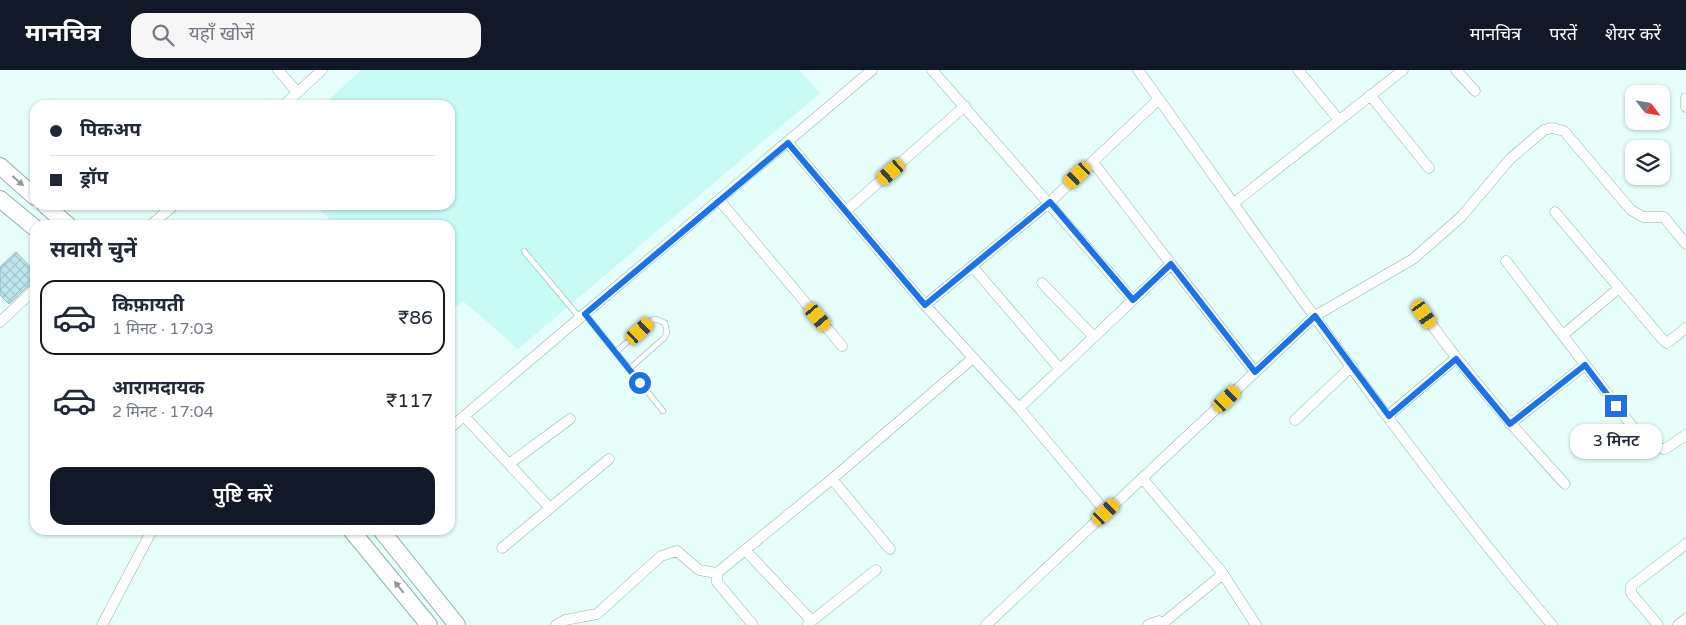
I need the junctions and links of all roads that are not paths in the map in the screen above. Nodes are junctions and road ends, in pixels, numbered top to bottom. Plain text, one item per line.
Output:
1 (278, 70) edge
2 (322, 70) edge
3 (872, 70) edge
4 (932, 70) edge
5 (1138, 70) edge
6 (1298, 70) edge
7 (1403, 70) edge
8 (1456, 70) edge
9 (1475, 90) dead end
10 (298, 92) junction
11 (1370, 95) junction
12 (1686, 98) edge
13 (1159, 99) junction
14 (289, 100) edge
15 (965, 106) junction
16 (1686, 107) edge
17 (1339, 120) junction
18 (788, 143) junction
19 (1093, 162) junction
20 (0, 166) edge
21 (1428, 168) dead end
22 (30, 192) edge
23 (720, 201) junction
24 (1050, 202) junction
25 (1, 203) edge
26 (1234, 203) junction
27 (51, 210) edge
28 (168, 210) edge
29 (846, 211) junction
30 (1555, 212) dead end
31 (62, 220) edge
32 (157, 220) edge
33 (30, 224) edge
34 (1686, 244) edge
35 (524, 251) dead end
36 (1506, 261) dead end
37 (1171, 264) junction
38 (972, 266) junction
39 (1042, 282) dead end
40 (1619, 288) junction
41 (30, 294) edge
42 (1133, 300) junction
43 (925, 305) junction
44 (1424, 314) dead end
45 (583, 316) junction
46 (1315, 316) junction
47 (0, 322) edge
48 (1686, 328) edge
49 (1563, 335) junction
50 (1094, 337) junction
51 (842, 346) dead end
52 (616, 352) junction
53 (973, 358) junction
54 (1456, 359) junction
55 (1585, 365) junction
56 (1352, 366) junction
57 (629, 369) junction
58 (1060, 369) junction
59 (1255, 372) junction
60 (1019, 408) junction
61 (663, 411) dead end
62 (464, 416) junction
63 (1389, 416) junction
64 (570, 419) dead end
65 (1295, 420) dead end
66 (455, 424) edge
67 (1510, 424) junction
68 (1686, 435) edge
69 (609, 459) dead end
70 (509, 464) junction
71 (1142, 478) junction
72 (832, 479) junction
73 (1565, 484) dead end
74 (550, 508) junction
75 (1106, 512) junction
76 (149, 535) edge
77 (355, 535) edge
78 (385, 535) edge
79 (1686, 544) edge
80 (502, 548) dead end
81 (890, 549) dead end
82 (745, 550) junction
83 (876, 570) dead end
84 (717, 573) junction
85 (1224, 574) junction
86 (1686, 619) edge
87 (810, 623) edge
88 (1164, 624) edge
89 (102, 625) edge
90 (429, 625) edge
91 (457, 625) edge
92 (556, 625) edge
93 (752, 625) edge
94 (986, 625) edge
95 (1148, 625) edge
96 (1256, 625) edge
97 (1552, 625) edge
98 (1658, 625) edge
99 (1678, 625) edge

1 - 10 street
2 - 10 street
3 - 18 street
4 - 15 street
5 - 13 street
6 - 17 street
7 - 11 street
8 - 9 street
10 - 14 street
11 - 17 street
11 - 21 street
12 - 16 street
13 - 19 street
13 - 26 street
15 - 24 street
15 - 29 street
17 - 26 street
18 - 23 street
18 - 29 street
19 - 24 street
19 - 37 street
20 -> 22 main road
23 - 45 street
23 - 51 street
24 - 38 street
24 - 42 street
25 - 33 main road
26 - 46 street
27 - 31 main road
28 - 32 street
29 - 43 street
30 - 40 street
34 - 46 street
35 - 45 lane
36 - 49 street
37 - 42 street
37 - 59 street
38 - 43 street
38 - 58 street
39 - 50 street
40 - 48 street
40 - 49 street
41 - 47 street
42 - 50 street
43 - 53 street
44 - 54 street
45 - 52 lane
45 - 62 street
46 - 56 street
46 - 59 street
49 - 55 street
50 - 58 street
52 - 57 lane
52 - 57 lane
53 - 60 street
53 - 72 street
54 - 63 street
54 - 67 street
55 - 67 street
55 - 68 street
56 - 63 street
56 - 65 street
57 - 61 lane
58 - 60 street
59 - 71 street
60 - 75 street
62 - 66 street
62 - 70 street
63 - 97 street
64 - 70 street
67 - 73 street
69 - 74 street
70 - 74 street
71 - 75 street
71 - 85 street
72 - 81 street
72 - 82 street
74 - 80 street
75 - 94 street
76 - 89 street
90 -> 77 main road
78 - 91 main road
79 - 98 street
82 - 84 street
82 - 87 street
83 - 87 street
84 - 92 street
84 - 93 street
85 - 88 street
85 - 96 street
86 - 99 street
88 - 95 street

